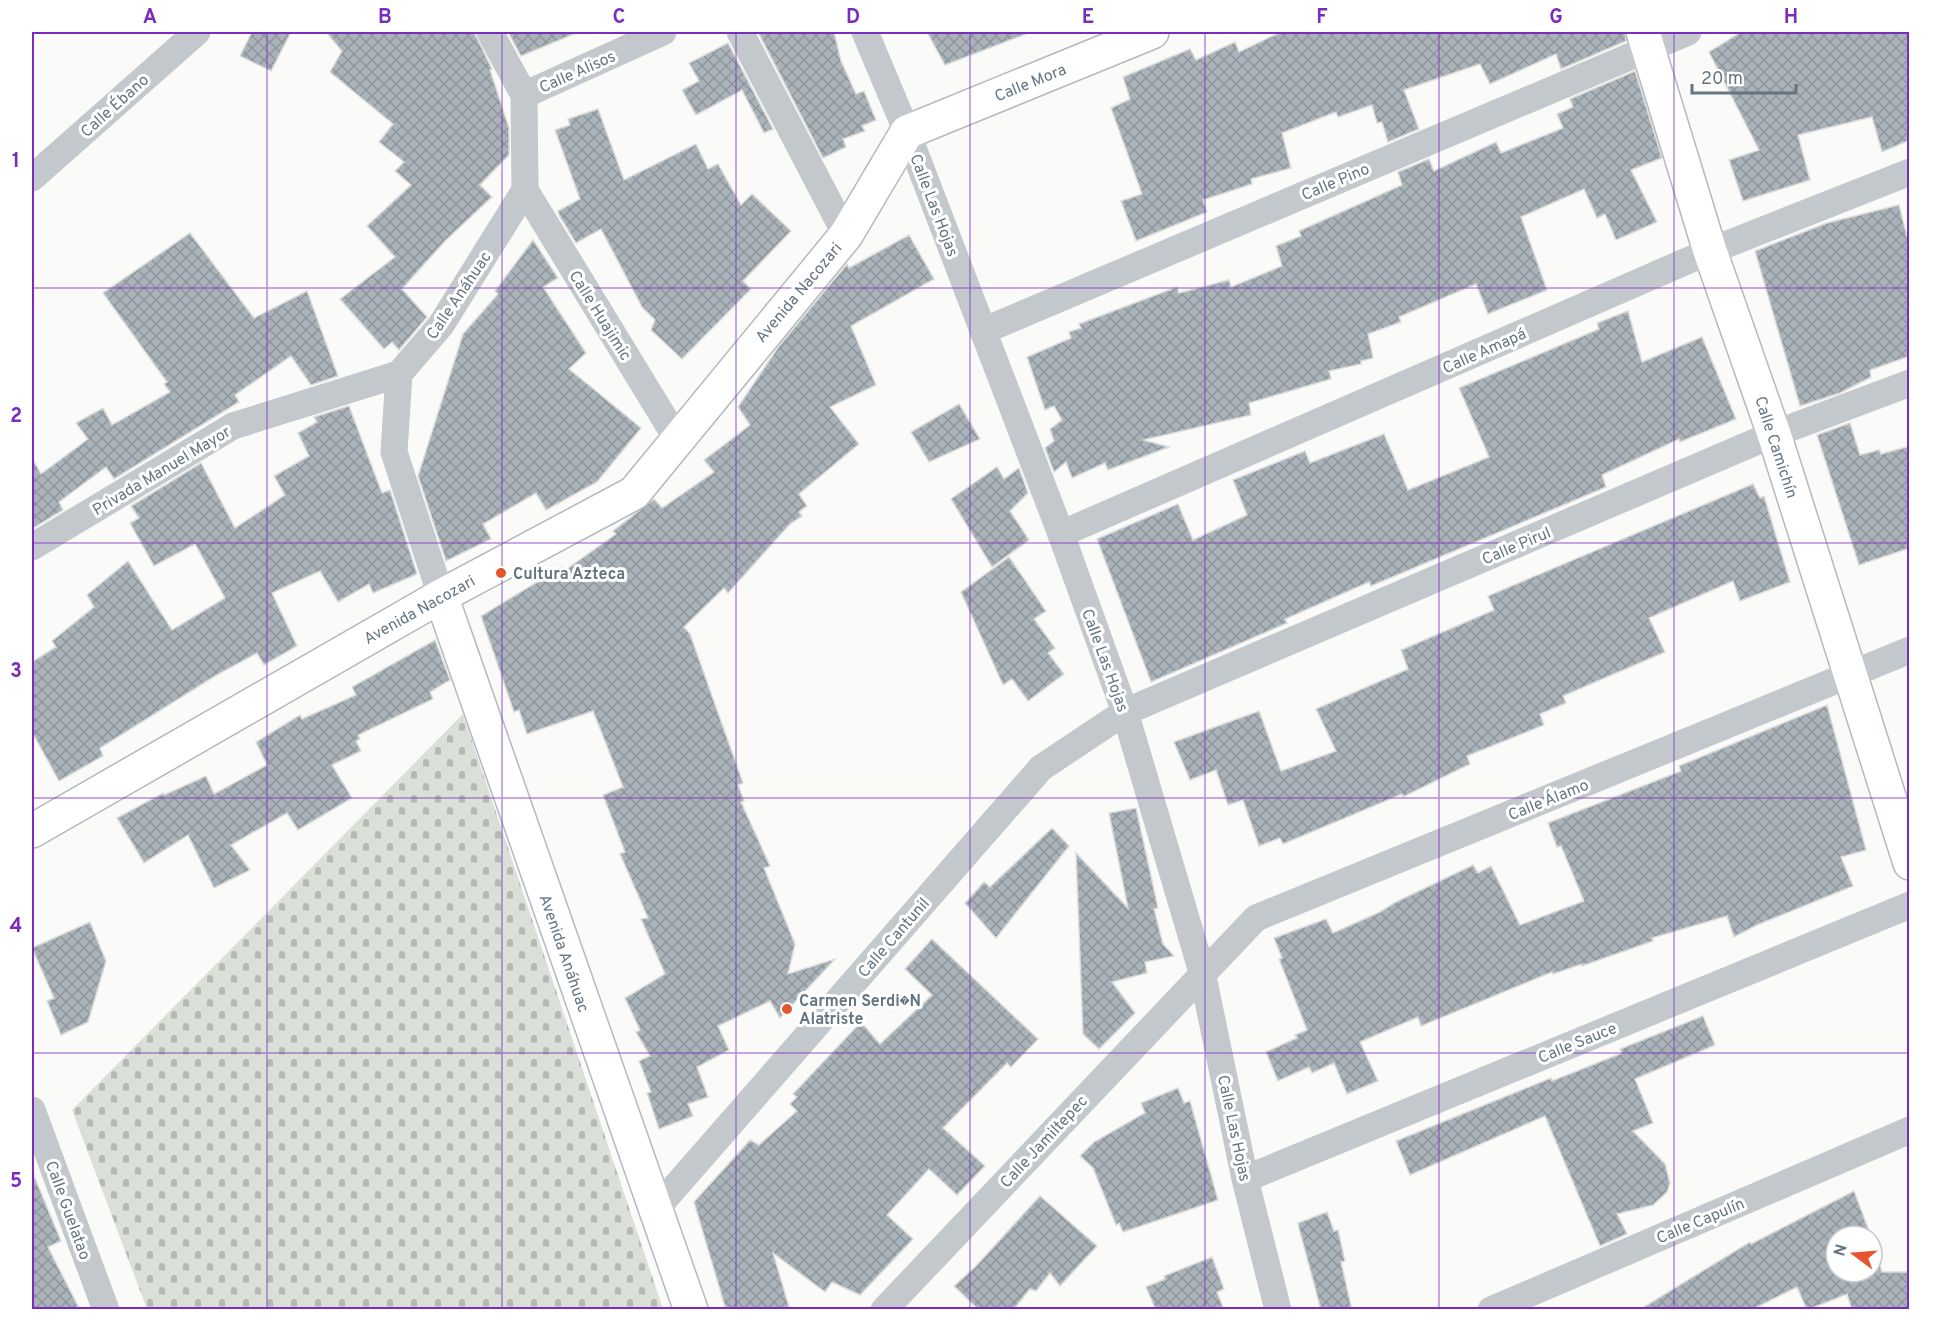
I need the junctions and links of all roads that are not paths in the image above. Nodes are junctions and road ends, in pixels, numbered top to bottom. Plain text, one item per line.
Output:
1 (197, 32) edge
2 (490, 32) edge
3 (663, 32) edge
4 (740, 32) edge
5 (865, 32) edge
6 (1152, 32) edge
7 (1688, 32) edge
8 (1646, 40) edge
9 (524, 95) junction
10 (908, 132) junction
11 (1910, 172) edge
12 (32, 178) edge
13 (525, 190) junction
14 (846, 235) junction
15 (1710, 251) junction
16 (983, 331) junction
17 (399, 374) junction
18 (1910, 383) edge
19 (1774, 434) junction
20 (677, 439) junction
21 (1061, 534) junction
22 (32, 548) edge
23 (441, 596) junction
24 (1910, 650) edge
25 (1851, 675) junction
26 (1125, 712) junction
27 (32, 831) edge
28 (1910, 863) edge
29 (1910, 905) edge
30 (1203, 972) junction
31 (32, 1110) edge
32 (1910, 1130) edge
33 (1245, 1179) junction
34 (655, 1210) junction
35 (106, 1310) edge
36 (691, 1310) edge
37 (884, 1310) edge
38 (1278, 1310) edge
39 (1491, 1310) edge

1 - 12 street, Calle Ébano
2 - 9 street
3 - 9 street, Calle Alisos
4 - 14 street
5 - 10 street, Calle Las Hojas
6 - 10 street, Calle Mora
7 - 8 street, Calle Pino
8 - 15 street, Calle Camichín
8 - 16 street, Calle Pino
9 - 13 street
10 - 14 street, Avenida Nacozari
10 - 16 street, Calle Las Hojas
11 - 15 street, Calle Amapá
13 - 17 street, Calle Anáhuac
13 - 20 street, Calle Huajimic
14 - 20 street, Avenida Nacozari
15 - 19 street, Calle Camichín
15 - 21 street, Calle Amapá
16 - 21 street, Calle Las Hojas
17 - 22 street, Privada Manuel Mayor
17 - 23 street
18 - 19 street, Calle Pirul
19 - 25 street, Calle Camichín
19 - 26 street, Calle Pirul
20 - 23 street, Avenida Nacozari
21 - 26 street, Calle Las Hojas
23 - 27 street, Avenida Nacozari
23 - 34 street, Avenida Anáhuac
24 - 25 street, Calle Álamo
25 - 28 street, Calle Camichín
25 - 30 street, Calle Álamo
26 - 30 street, Calle Las Hojas
26 - 34 street, Calle Cantunil
29 - 33 street, Calle Sauce
30 - 33 street, Calle Las Hojas
30 - 37 street, Calle Jamiltepec
31 - 35 street, Calle Guelatao
32 - 39 street, Calle Capulín
33 - 38 street, Calle Las Hojas
34 - 36 street, Avenida Anáhuac

